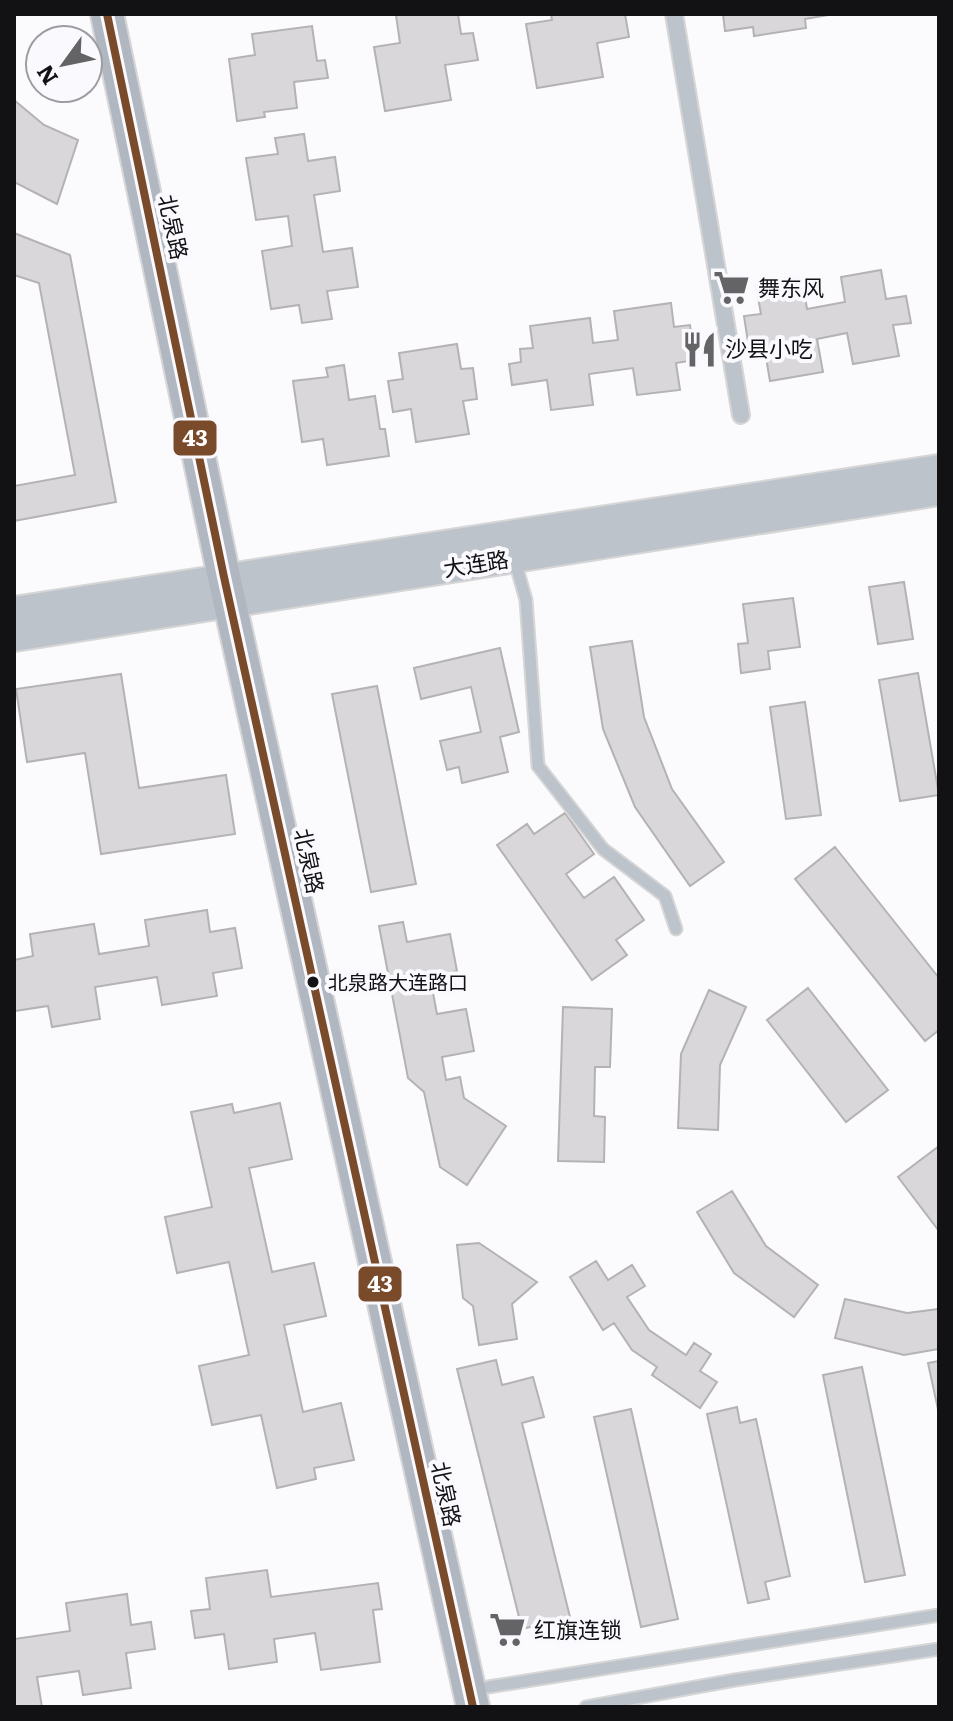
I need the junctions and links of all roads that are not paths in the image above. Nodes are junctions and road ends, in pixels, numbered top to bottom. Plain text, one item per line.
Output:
1 (107, 14) edge
2 (128, 14) edge
3 (674, 14) edge
4 (741, 415) dead end
5 (939, 469) edge
6 (939, 491) edge
7 (511, 546) junction
8 (238, 588) junction
9 (14, 611) edge
10 (14, 637) edge
11 (676, 929) dead end
12 (939, 1615) edge
13 (939, 1649) edge
14 (479, 1702) edge
15 (586, 1707) edge

1 - 8 main road, 北泉路
2 - 8 main road, 北泉路
3 - 4 street
5 - 7 street, 大连路
6 - 7 street, 大连路
7 - 8 street, 大连路
7 - 11 lane
8 - 9 street, 大连路
8 - 10 street, 大连路
8 - 14 main road, 北泉路
12 - 14 lane
13 - 15 lane

